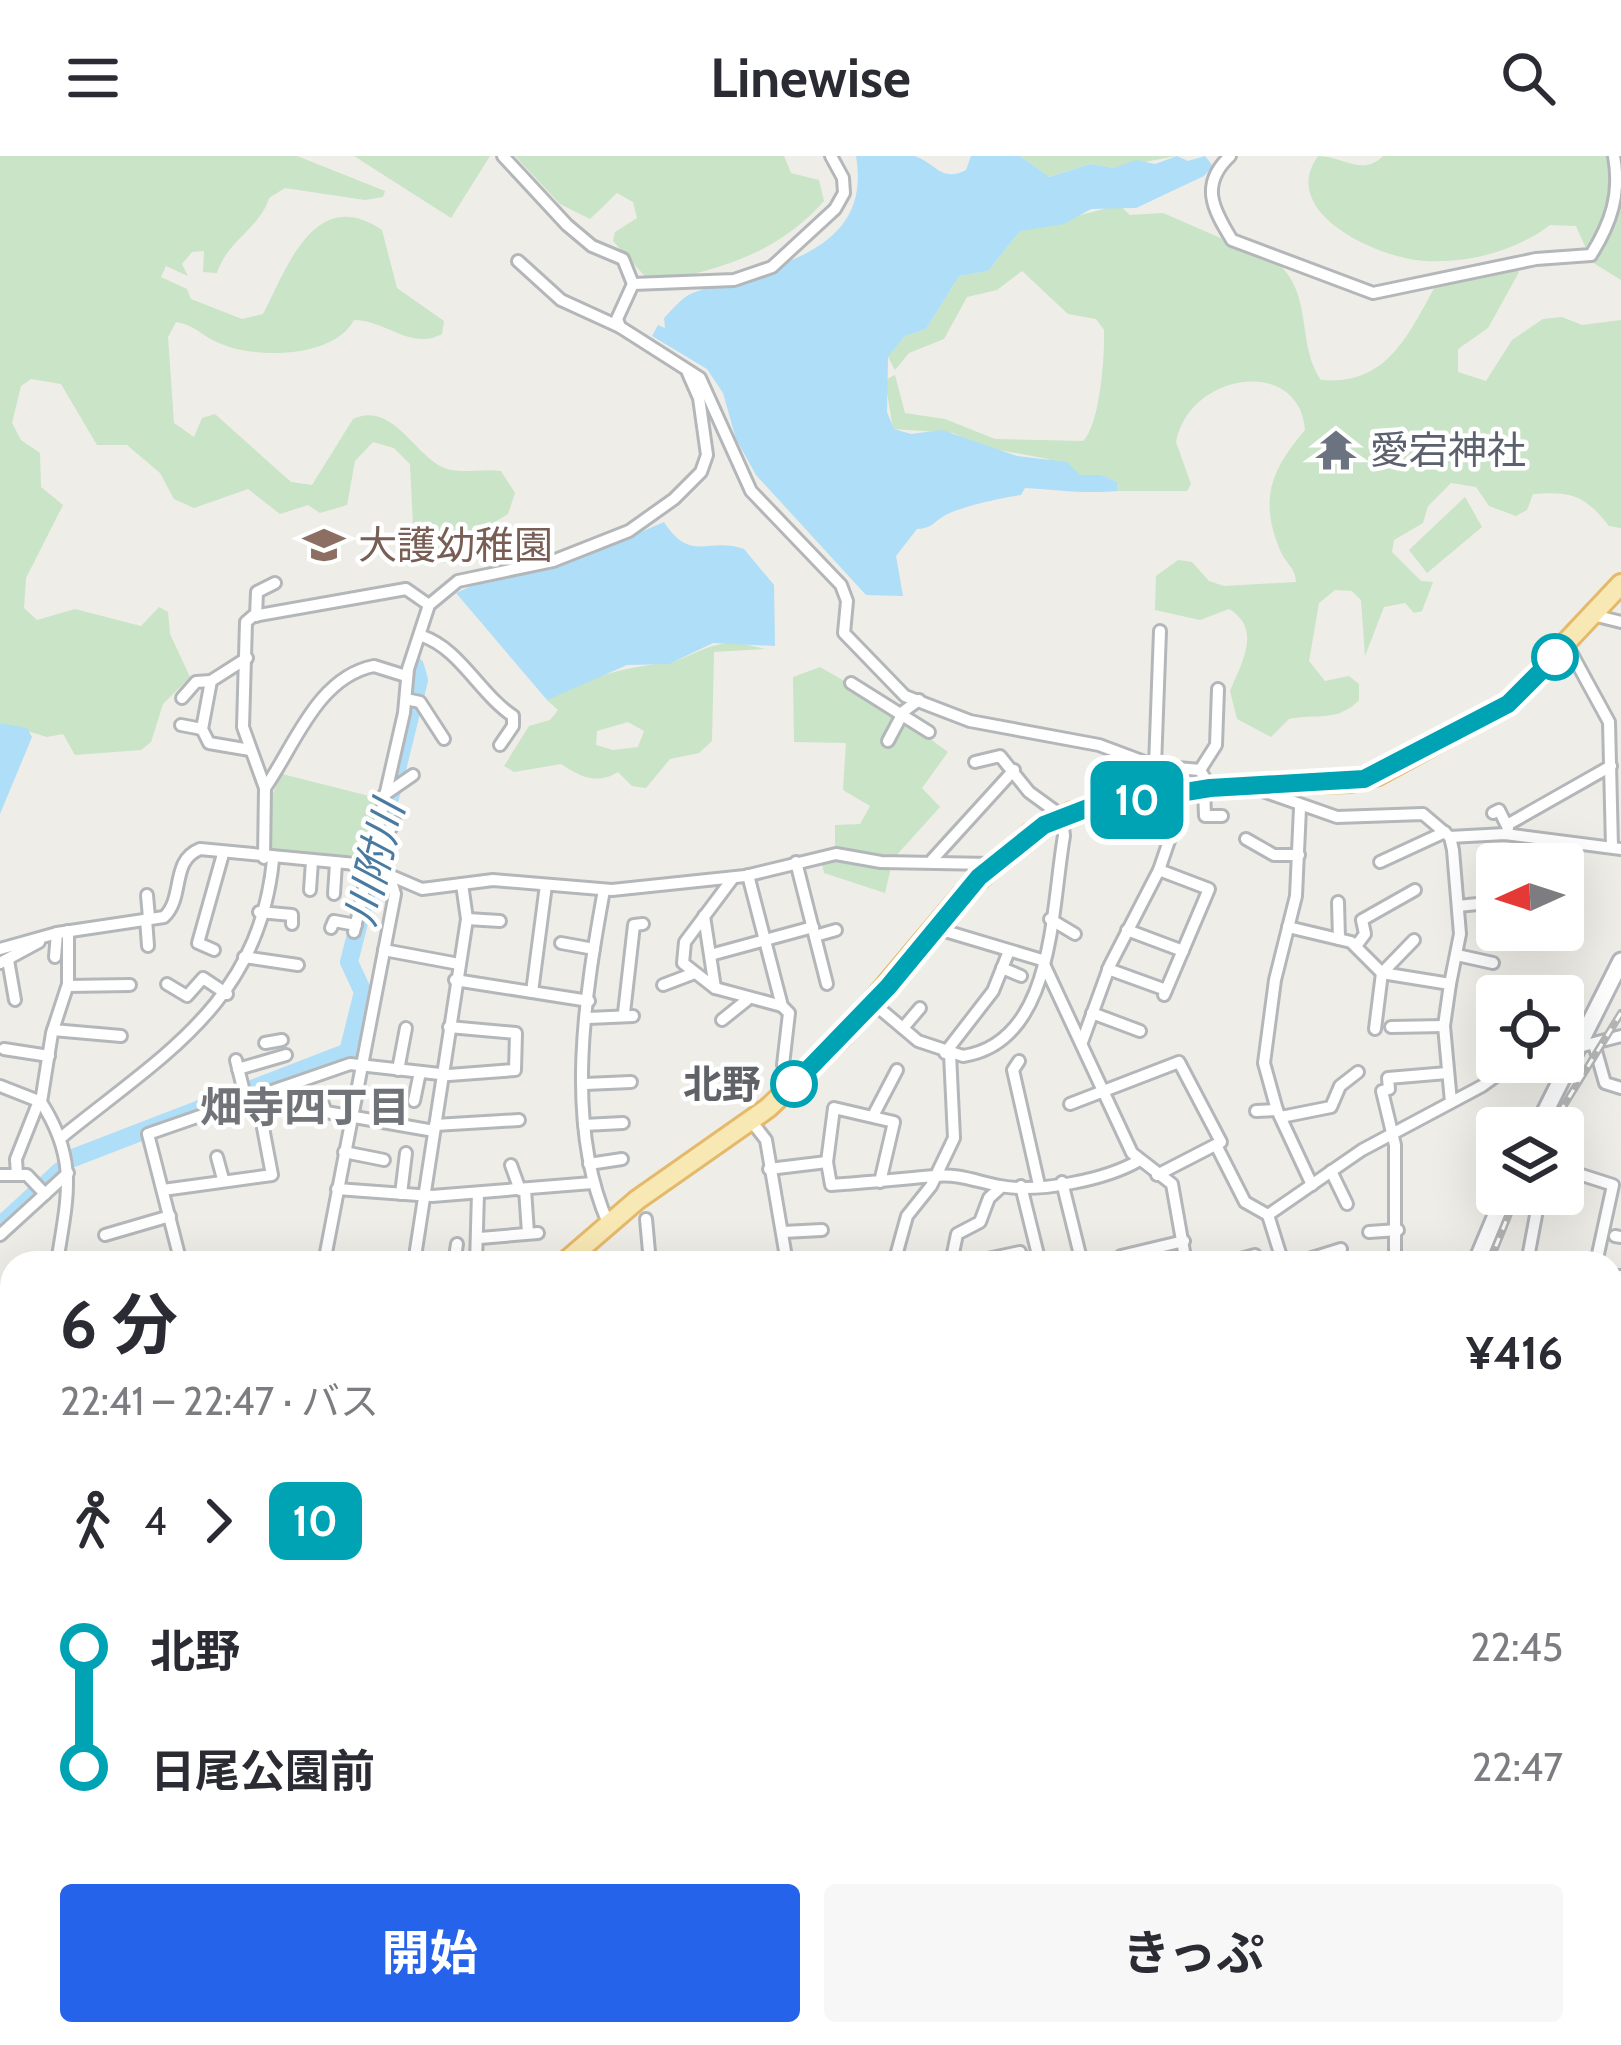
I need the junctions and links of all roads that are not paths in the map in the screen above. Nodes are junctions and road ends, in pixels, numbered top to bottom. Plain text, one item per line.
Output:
1 (503, 156) edge
2 (831, 156) edge
3 (1230, 156) edge
4 (1614, 156) edge
5 (518, 261) dead end
6 (633, 284) junction
7 (620, 327) junction
8 (687, 370) junction
9 (275, 583) dead end
10 (1621, 584) edge
11 (423, 599) junction
12 (1593, 615) junction
13 (256, 616) junction
14 (1621, 622) edge
15 (1160, 631) dead end
16 (422, 636) junction
17 (1567, 645) junction
18 (247, 658) junction
19 (409, 668) junction
20 (211, 681) junction
21 (851, 683) dead end
22 (1218, 689) dead end
23 (182, 698) dead end
24 (412, 700) junction
25 (919, 700) junction
26 (903, 713) junction
27 (181, 725) dead end
28 (202, 729) junction
29 (929, 732) dead end
30 (444, 739) dead end
31 (888, 741) dead end
32 (500, 745) dead end
33 (250, 750) junction
34 (975, 762) dead end
35 (1155, 766) junction
36 (1611, 766) junction
37 (1014, 770) junction
38 (413, 776) dead end
39 (1205, 782) junction
40 (1248, 784) junction
41 (266, 788) junction
42 (390, 791) junction
43 (1167, 795) junction
44 (1300, 808) junction
45 (1493, 813) dead end
46 (1062, 816) junction
47 (1222, 816) dead end
48 (395, 823) dead end
49 (1508, 830) junction
50 (1448, 834) junction
51 (1246, 839) dead end
52 (1616, 848) edge
53 (223, 854) junction
54 (1299, 855) junction
55 (268, 859) junction
56 (932, 860) junction
57 (312, 861) junction
58 (796, 862) junction
59 (1380, 862) dead end
60 (336, 863) junction
61 (992, 863) junction
62 (376, 869) junction
63 (1159, 870) junction
64 (748, 875) junction
65 (733, 878) junction
66 (462, 884) junction
67 (546, 885) junction
68 (310, 890) dead end
69 (604, 890) junction
70 (1415, 890) dead end
71 (334, 894) dead end
72 (147, 895) dead end
73 (1206, 896) junction
74 (1219, 902) dead end
75 (1338, 902) dead end
76 (1476, 904) edge
77 (1458, 906) junction
78 (260, 912) junction
79 (704, 916) junction
80 (147, 918) junction
81 (467, 919) junction
82 (1049, 919) junction
83 (500, 921) dead end
84 (292, 924) dead end
85 (643, 925) dead end
86 (1288, 927) junction
87 (331, 928) dead end
88 (934, 928) junction
89 (836, 930) dead end
90 (1127, 930) junction
91 (814, 932) junction
92 (57, 933) junction
93 (1075, 934) dead end
94 (1339, 940) junction
95 (1414, 940) dead end
96 (764, 941) junction
97 (561, 944) dead end
98 (148, 946) dead end
99 (1356, 946) junction
100 (594, 949) junction
101 (214, 950) dead end
102 (384, 950) junction
103 (1009, 951) junction
104 (1183, 951) junction
105 (714, 954) junction
106 (1457, 955) junction
107 (3, 957) edge
108 (55, 957) dead end
109 (244, 957) junction
110 (292, 960) dead end
111 (1042, 960) junction
112 (1621, 961) edge
113 (1493, 963) dead end
114 (459, 964) junction
115 (1002, 968) junction
116 (1108, 969) junction
117 (692, 974) junction
118 (1382, 974) junction
119 (1021, 976) dead end
120 (455, 980) junction
121 (168, 984) dead end
122 (827, 984) dead end
123 (1450, 984) junction
124 (130, 985) dead end
125 (68, 986) junction
126 (663, 986) dead end
127 (716, 988) junction
128 (532, 992) junction
129 (226, 994) junction
130 (15, 1000) dead end
131 (589, 1000) junction
132 (747, 1000) junction
133 (873, 1003) junction
134 (782, 1006) junction
135 (920, 1008) dead end
136 (1092, 1013) junction
137 (588, 1018) junction
138 (722, 1020) dead end
139 (1584, 1024) edge
140 (1444, 1026) junction
141 (448, 1027) junction
142 (406, 1028) dead end
143 (903, 1028) junction
144 (1391, 1028) dead end
145 (1375, 1029) dead end
146 (53, 1030) junction
147 (1140, 1031) dead end
148 (1621, 1036) edge
149 (121, 1037) dead end
150 (274, 1042) dead end
151 (1082, 1042) junction
152 (1594, 1044) junction
153 (1584, 1046) edge
154 (4, 1049) dead end
155 (948, 1053) junction
156 (49, 1057) junction
157 (1019, 1060) dead end
158 (362, 1066) junction
159 (398, 1070) junction
160 (897, 1070) dead end
161 (420, 1072) junction
162 (1358, 1072) dead end
163 (1447, 1073) junction
164 (442, 1075) junction
165 (631, 1082) dead end
166 (1481, 1083) edge
167 (585, 1084) junction
168 (794, 1084) junction
169 (0, 1086) edge
170 (1621, 1088) edge
171 (1104, 1091) junction
172 (248, 1095) junction
173 (415, 1101) dead end
174 (40, 1102) junction
175 (1450, 1102) junction
176 (1070, 1104) dead end
177 (1256, 1111) dead end
178 (1279, 1113) junction
179 (874, 1114) junction
180 (352, 1117) junction
181 (519, 1121) dead end
182 (752, 1122) junction
183 (623, 1123) dead end
184 (320, 1125) dead end
185 (584, 1125) junction
186 (434, 1128) junction
187 (1046, 1129) dead end
188 (1027, 1131) junction
189 (1392, 1132) junction
190 (63, 1136) junction
191 (1217, 1147) junction
192 (344, 1152) junction
193 (406, 1153) dead end
194 (217, 1157) dead end
195 (383, 1160) dead end
196 (622, 1160) dead end
197 (1138, 1161) junction
198 (827, 1162) junction
199 (589, 1164) junction
200 (511, 1165) dead end
201 (769, 1169) junction
202 (1331, 1171) junction
203 (1584, 1172) edge
204 (68, 1173) junction
205 (0, 1175) edge
206 (17, 1175) junction
207 (936, 1175) junction
208 (1157, 1175) junction
209 (223, 1179) junction
210 (880, 1182) junction
211 (1062, 1182) junction
212 (592, 1183) junction
213 (1039, 1185) junction
214 (1312, 1185) junction
215 (1022, 1186) junction
216 (1001, 1187) junction
217 (337, 1189) junction
218 (42, 1190) junction
219 (163, 1190) junction
220 (523, 1190) junction
221 (478, 1192) junction
222 (401, 1194) junction
223 (424, 1196) junction
224 (634, 1202) junction
225 (1348, 1204) dead end
226 (1268, 1215) junction
227 (1496, 1215) edge
228 (1536, 1215) edge
229 (170, 1216) junction
230 (608, 1223) junction
231 (822, 1230) dead end
232 (1398, 1230) junction
233 (783, 1232) junction
234 (1369, 1232) dead end
235 (0, 1235) edge
236 (105, 1235) dead end
237 (480, 1238) junction
238 (1184, 1241) junction
239 (457, 1244) dead end
240 (1341, 1250) dead end
241 (58, 1251) edge
242 (178, 1251) edge
243 (326, 1251) edge
244 (416, 1251) edge
245 (456, 1251) edge
246 (478, 1251) edge
247 (577, 1251) edge
248 (650, 1251) edge
249 (785, 1251) edge
250 (897, 1251) edge
251 (953, 1251) edge
252 (1037, 1251) edge
253 (1079, 1251) edge
254 (1142, 1251) edge
255 (1185, 1251) edge
256 (1278, 1251) edge
257 (1338, 1251) edge
258 (1396, 1251) edge
259 (1481, 1251) edge
260 (1529, 1251) edge
261 (1599, 1251) edge

1 - 6 street
2 - 6 street
3 - 4 street
5 - 7 street
6 - 7 street
7 - 8 street
8 - 11 street
8 - 25 street
9 - 13 street
10 - 12 main road
11 - 13 street
11 - 16 street
12 - 14 street
12 - 17 main road
13 - 18 street
15 - 35 street
16 - 19 street
16 - 32 street
17 - 36 street
17 - 40 main road
18 - 20 street
18 - 33 street
19 - 24 street
19 - 41 street
20 - 23 street
20 - 28 street
21 - 26 street
22 - 39 street
24 - 30 street
24 - 42 street
25 - 26 street
25 - 35 street
26 - 29 street
26 - 31 street
27 - 28 street
28 - 33 street
33 - 41 street
34 - 37 street
35 - 39 street
36 - 49 street
36 - 52 street
37 - 46 street
37 - 56 street
38 - 42 street
39 - 40 main road
39 - 43 main road
39 - 47 street
40 - 44 street
41 - 55 street
42 - 62 street
43 - 46 main road
43 - 63 street
44 - 50 street
44 - 54 street
45 - 49 street
46 - 61 main road
46 - 82 street
48 - 62 street
49 - 50 street
49 - 52 street
50 - 59 street
50 - 77 street
51 - 54 street
53 - 55 street
53 - 80 street
53 - 101 street
54 - 86 street
55 - 57 street
55 - 78 street
56 - 58 street
56 - 61 street
57 - 60 street
57 - 68 street
58 - 64 street
58 - 91 street
60 - 62 street
60 - 71 street
61 - 88 main road
62 - 66 street
62 - 87 street
62 - 102 street
63 - 73 street
63 - 90 street
64 - 65 street
64 - 96 street
65 - 69 street
65 - 79 street
66 - 67 street
66 - 81 street
67 - 69 street
67 - 128 street
69 - 100 street
70 - 99 street
72 - 80 street
73 - 74 street
73 - 104 street
75 - 94 street
76 - 77 street
77 - 106 street
78 - 84 street
78 - 109 street
79 - 105 street
79 - 117 street
80 - 92 street
80 - 98 street
81 - 83 street
81 - 114 street
82 - 93 street
82 - 111 street
85 - 137 street
86 - 94 street
86 - 178 street
88 - 103 street
88 - 133 main road
89 - 91 street
90 - 104 street
90 - 116 street
91 - 96 street
91 - 122 street
92 - 107 street
92 - 108 street
92 - 125 street
94 - 99 street
95 - 118 street
96 - 105 street
96 - 134 street
97 - 100 street
99 - 118 street
100 - 131 street
102 - 114 street
102 - 158 street
103 - 111 street
103 - 115 street
104 - 116 street
105 - 127 street
106 - 113 street
106 - 123 street
107 - 130 street
109 - 110 street
109 - 129 street
111 - 151 street
111 - 155 street
112 - 139 main road
114 - 120 street
115 - 119 street
115 - 155 street
116 - 136 street
117 - 126 street
117 - 127 street
118 - 123 street
118 - 145 street
120 - 128 street
120 - 141 street
121 - 129 street
123 - 140 street
124 - 125 street
125 - 146 street
127 - 132 street
128 - 131 street
129 - 190 street
131 - 137 street
132 - 134 street
132 - 138 street
133 - 143 street
133 - 168 main road
134 - 168 street
135 - 143 street
136 - 147 street
136 - 151 street
137 - 167 street
140 - 144 street
140 - 163 street
141 - 164 street
141 - 164 street
142 - 159 street
143 - 155 street
146 - 149 street
146 - 156 street
148 - 152 street
150 - 172 street
151 - 171 street
152 - 153 street
152 - 170 street
154 - 156 street
155 - 207 street
156 - 174 street
157 - 188 street
158 - 159 street
158 - 172 street
158 - 180 street
159 - 161 street
160 - 179 street
161 - 164 street
161 - 173 street
162 - 178 street
163 - 175 street
163 - 189 street
164 - 186 street
165 - 167 street
166 - 175 street
167 - 185 street
168 - 182 main road
169 - 174 street
171 - 176 street
171 - 191 street
171 - 197 street
172 - 209 street
172 - 219 street
174 - 190 street
174 - 206 street
175 - 189 street
177 - 178 street
178 - 214 street
179 - 198 street
179 - 210 street
180 - 184 street
180 - 186 street
180 - 192 street
181 - 186 street
182 - 201 street
182 - 224 main road
183 - 185 street
185 - 199 street
186 - 223 street
187 - 188 street
188 - 213 street
189 - 202 street
189 - 232 street
190 - 204 street
191 - 208 street
191 - 226 street
192 - 195 street
192 - 217 street
193 - 222 street
194 - 209 street
196 - 199 street
197 - 208 street
197 - 211 street
198 - 201 street
198 - 210 street
199 - 212 street
200 - 220 street
201 - 233 street
202 - 214 street
202 - 225 street
203 - 261 street
204 - 218 street
204 - 241 street
205 - 206 street
206 - 218 street
207 - 210 street
207 - 216 street
207 - 250 street
208 - 238 street
209 - 219 street
211 - 213 street
211 - 253 street
212 - 220 street
212 - 230 street
213 - 215 street
214 - 226 street
215 - 216 street
215 - 252 street
216 - 251 street
217 - 222 street
217 - 243 street
218 - 235 street
219 - 229 street
220 - 221 street
220 - 237 street
221 - 223 street
221 - 237 street
222 - 223 street
223 - 244 street
224 - 230 main road
224 - 248 street
226 - 256 street
227 - 259 main road
228 - 260 street
229 - 236 street
229 - 242 street
230 - 247 main road
231 - 233 street
232 - 234 street
232 - 258 street
233 - 249 street
237 - 246 street
238 - 254 street
238 - 255 street
239 - 245 street
240 - 257 street

